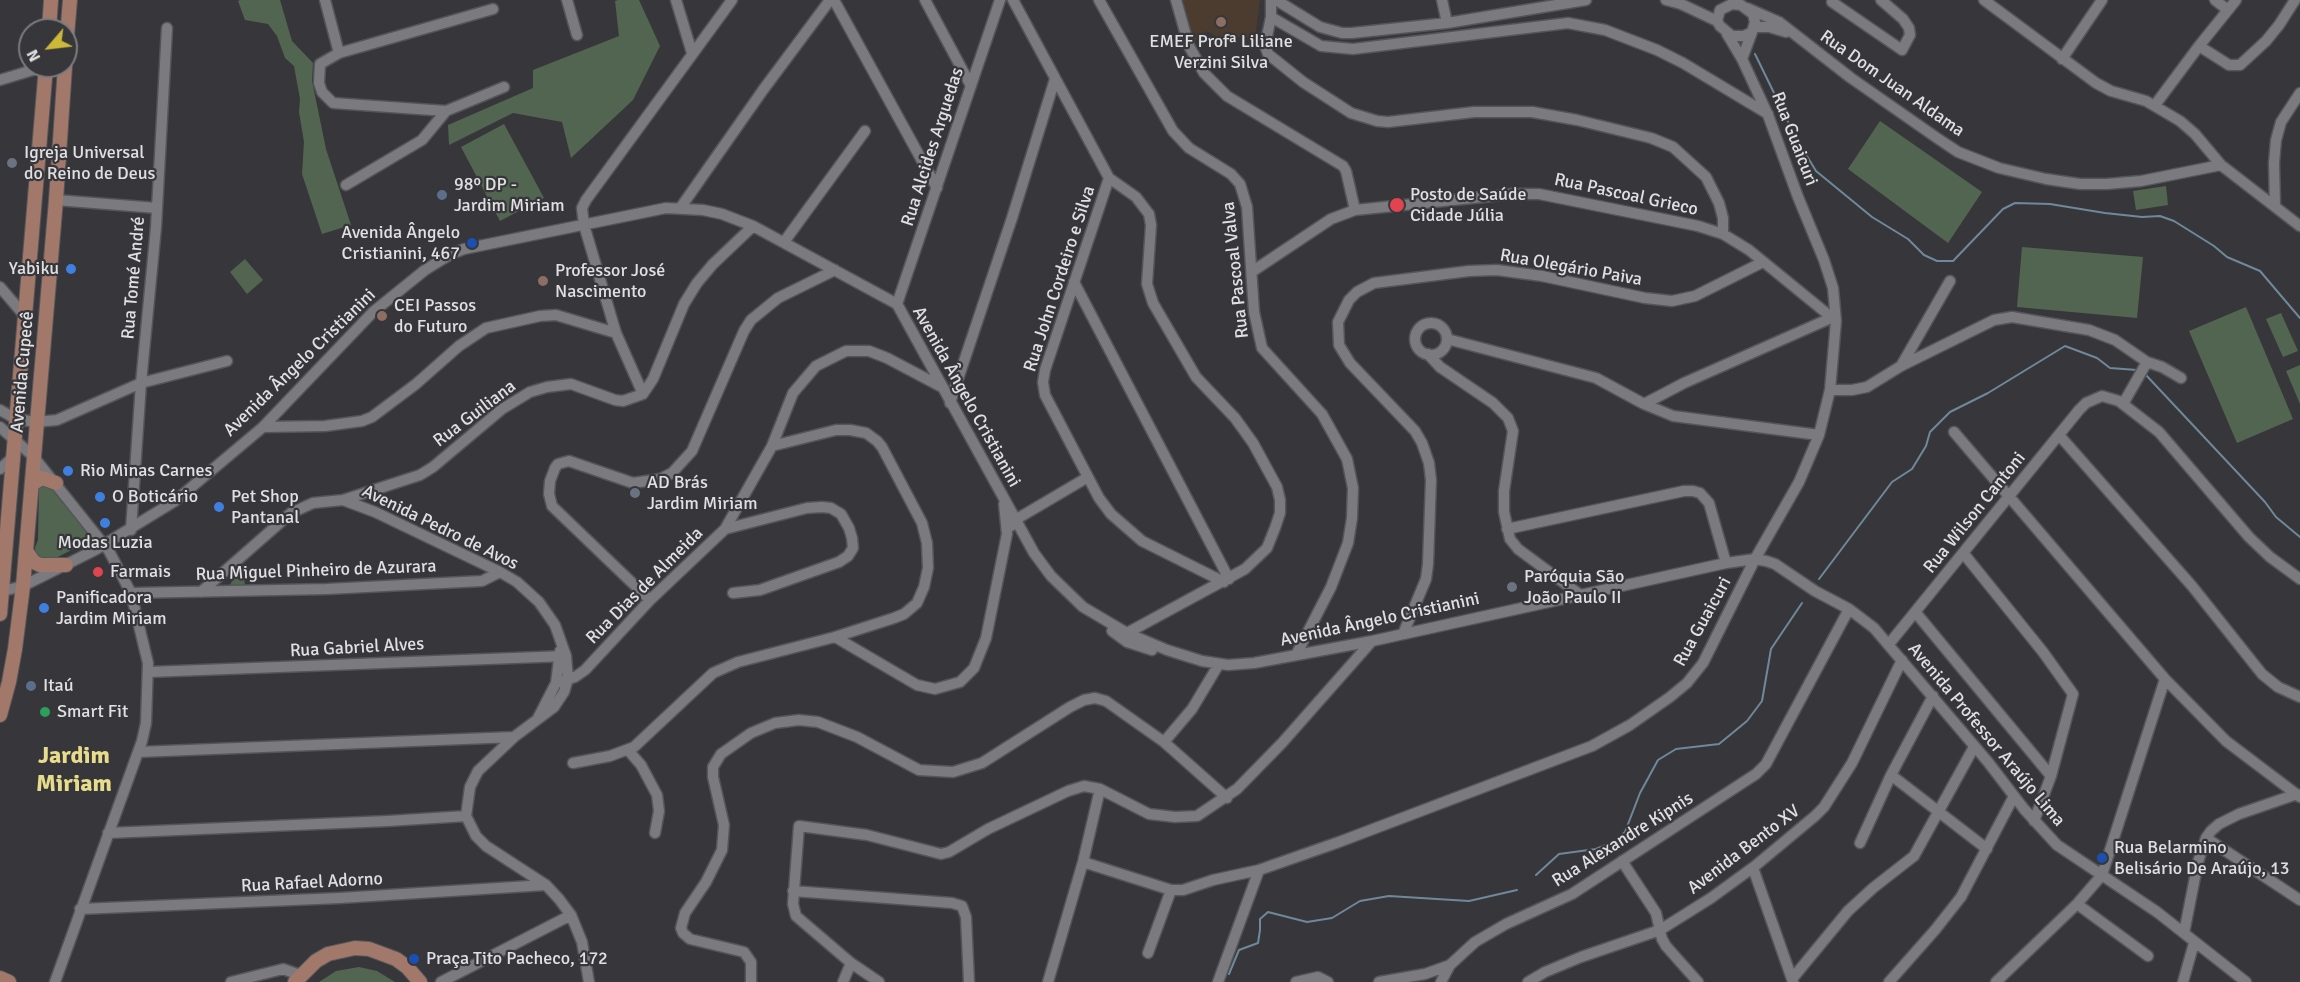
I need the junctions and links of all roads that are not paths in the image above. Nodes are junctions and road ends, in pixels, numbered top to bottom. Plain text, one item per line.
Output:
1 (51, 0) edge
2 (70, 0) edge
3 (325, 0) edge
4 (567, 0) edge
5 (676, 0) edge
6 (832, 0) edge
7 (925, 0) edge
8 (1000, 0) edge
9 (1013, 0) edge
10 (1099, 0) edge
11 (1176, 0) edge
12 (1271, 0) edge
13 (1276, 0) edge
14 (1442, 0) edge
15 (1586, 0) edge
16 (1666, 0) edge
17 (1881, 0) edge
18 (1984, 0) edge
19 (2102, 0) edge
20 (2215, 0) edge
21 (2236, 0) edge
22 (2295, 0) edge
23 (731, 1) edge
24 (1832, 2) dead end
25 (1564, 5) junction
26 (1748, 8) junction
27 (493, 9) dead end
28 (2228, 10) junction
29 (1271, 17) junction
30 (50, 18) edge
31 (68, 18) edge
32 (1717, 21) junction
33 (1568, 22) junction
34 (1447, 23) junction
35 (167, 28) dead end
36 (1754, 30) junction
37 (1727, 34) junction
38 (1792, 34) junction
39 (577, 36) dead end
40 (2199, 46) junction
41 (339, 53) junction
42 (692, 53) junction
43 (1742, 59) junction
44 (2062, 59) junction
45 (18, 75) edge
46 (45, 78) edge
47 (64, 78) edge
48 (1055, 79) junction
49 (0, 80) edge
50 (970, 86) junction
51 (504, 87) dead end
52 (2300, 93) edge
53 (2155, 105) junction
54 (446, 111) junction
55 (1768, 115) junction
56 (865, 131) dead end
57 (2221, 165) junction
58 (1109, 178) junction
59 (346, 185) dead end
60 (937, 188) junction
61 (56, 200) junction
62 (2275, 205) junction
63 (681, 207) junction
64 (157, 208) junction
65 (1355, 210) junction
66 (2299, 223) edge
67 (584, 225) junction
68 (753, 226) junction
69 (1723, 234) junction
70 (784, 242) junction
71 (1763, 262) junction
72 (835, 270) junction
73 (1252, 271) junction
74 (1950, 281) dead end
75 (1074, 282) junction
76 (0, 287) edge
77 (897, 304) junction
78 (24, 315) junction
79 (1834, 320) junction
80 (616, 333) junction
81 (1447, 339) junction
82 (1428, 354) junction
83 (227, 361) dead end
84 (2147, 362) junction
85 (1901, 366) junction
86 (2181, 378) dead end
87 (141, 383) junction
88 (941, 386) junction
89 (1830, 390) junction
90 (643, 394) junction
91 (950, 403) junction
92 (1644, 404) junction
93 (2123, 404) junction
94 (0, 410) edge
95 (16, 419) junction
96 (36, 422) junction
97 (263, 426) junction
98 (0, 427) edge
99 (1954, 432) dead end
100 (1819, 435) junction
101 (2060, 435) junction
102 (15, 440) junction
103 (772, 446) junction
104 (14, 456) junction
105 (33, 456) junction
106 (0, 469) edge
107 (1088, 477) junction
108 (56, 483) junction
109 (32, 484) junction
110 (2010, 496) junction
111 (1004, 498) junction
112 (343, 500) junction
113 (5, 506) edge
114 (1015, 520) junction
115 (725, 529) junction
116 (1507, 529) junction
117 (131, 530) junction
118 (1007, 534) junction
119 (104, 544) junction
120 (26, 551) junction
121 (1964, 554) junction
122 (1755, 559) junction
123 (1726, 563) junction
124 (66, 565) junction
125 (2, 567) edge
126 (500, 572) junction
127 (2300, 579) edge
128 (1226, 581) junction
129 (23, 586) junction
130 (3, 591) junction
131 (201, 592) junction
132 (131, 593) junction
133 (733, 593) dead end
134 (1579, 594) junction
135 (650, 600) junction
136 (1849, 609) junction
137 (1916, 613) junction
138 (0, 614) edge
139 (1127, 633) junction
140 (1403, 634) junction
141 (835, 637) junction
142 (1372, 641) junction
143 (1889, 644) junction
144 (1296, 655) junction
145 (563, 657) junction
146 (1902, 660) junction
147 (1216, 668) junction
148 (149, 672) junction
149 (2165, 679) junction
150 (568, 680) junction
151 (556, 683) junction
152 (1933, 696) junction
153 (2300, 697) edge
154 (0, 715) edge
155 (536, 722) junction
156 (514, 737) junction
157 (1164, 742) junction
158 (1974, 747) junction
159 (628, 750) junction
160 (138, 752) junction
161 (573, 763) dead end
162 (1891, 775) junction
163 (2051, 776) junction
164 (1100, 789) junction
165 (2014, 796) junction
166 (2299, 796) edge
167 (1227, 798) junction
168 (1938, 812) junction
169 (466, 816) junction
170 (2034, 821) junction
171 (108, 833) junction
172 (655, 833) dead end
173 (2206, 838) junction
174 (1860, 843) dead end
175 (1987, 849) junction
176 (1622, 861) junction
177 (1083, 862) junction
178 (1753, 868) junction
179 (1259, 870) junction
180 (2102, 875) junction
181 (546, 885) junction
182 (1171, 890) junction
183 (793, 891) junction
184 (2300, 900) edge
185 (2078, 904) junction
186 (80, 909) junction
187 (571, 915) junction
188 (1660, 930) junction
189 (2184, 933) junction
190 (2194, 943) junction
191 (1148, 953) dead end
192 (2148, 956) dead end
193 (851, 963) junction
194 (1450, 965) junction
195 (0, 978) edge
196 (298, 978) edge
197 (1792, 981) edge
198 (9, 982) edge
199 (54, 982) edge
200 (231, 982) edge
201 (420, 982) edge
202 (441, 982) edge
203 (589, 982) edge
204 (751, 982) edge
205 (843, 982) edge
206 (879, 982) edge
207 (969, 982) edge
208 (1048, 982) edge
209 (1218, 982) edge
210 (1296, 982) edge
211 (1328, 982) edge
212 (1379, 982) edge
213 (1441, 982) edge
214 (1528, 982) edge
215 (1698, 982) edge
216 (1889, 982) edge
217 (1996, 982) edge
218 (2183, 982) edge
219 (2246, 982) edge

1 - 30 main road
2 - 31 main road
3 - 41 street
4 - 39 street
5 - 42 street
6 - 60 street
6 - 63 street
7 - 50 street
8 - 50 street, Rua Alcides Arguedas
9 - 48 street, Rua John Cordeiro e Silva
10 - 73 street, Rua Pascoal Valva
11 - 65 street
12 - 29 street
13 - 34 street
14 - 34 street
15 - 25 street
16 - 32 street
17 - 24 street
18 - 44 street
19 - 44 street
20 - 28 street
21 - 28 street
22 - 40 street
23 - 42 street
25 - 33 street
25 - 34 street
26 - 32 street
26 - 36 street
26 - 38 street, Rua Dom Juan Aldama
27 - 41 street
28 - 40 street
29 - 33 street
29 - 69 street
32 - 37 street
33 - 55 street
35 - 64 street, Rua Tomé André
36 - 37 street
36 - 38 street, Rua Dom Juan Aldama
36 - 43 street
37 - 43 street, Rua Guaicuri
38 - 57 street, Rua Dom Juan Aldama
40 - 53 street
41 - 54 street
42 - 67 street
43 - 55 street, Rua Guaicuri
44 - 53 street
45 - 49 street
46 - 78 main road, Avenida Cupecê
47 - 61 main road, Avenida Cupecê
48 - 58 street, Rua John Cordeiro e Silva
48 - 91 street
50 - 60 street, Rua Alcides Arguedas
51 - 54 street
52 - 62 street
53 - 57 street
54 - 59 street
55 - 79 street, Rua Guaicuri
56 - 70 street
57 - 62 street
58 - 75 street, Rua John Cordeiro e Silva
58 - 128 street
60 - 77 street, Rua Alcides Arguedas
61 - 64 street
61 - 96 main road, Avenida Cupecê
62 - 66 street
63 - 67 street, Avenida Ângelo Cristianini
63 - 68 street, Avenida Ângelo Cristianini
64 - 87 street, Rua Tomé André
65 - 69 street, Rua Pascoal Grieco
65 - 73 street, Rua Pascoal Grieco
67 - 80 street
67 - 97 street, Avenida Ângelo Cristianini
68 - 70 street, Avenida Ângelo Cristianini
68 - 90 street
69 - 71 street, Rua Pascoal Grieco
70 - 72 street, Avenida Ângelo Cristianini
71 - 79 street, Rua Pascoal Grieco
71 - 140 street, Rua Olegário Paiva
72 - 77 street, Avenida Ângelo Cristianini
72 - 135 street
73 - 144 street, Rua Pascoal Valva
74 - 85 street
75 - 107 street, Rua John Cordeiro e Silva
75 - 128 street
76 - 78 street
77 - 88 street, Avenida Ângelo Cristianini
78 - 95 main road, Avenida Cupecê
79 - 89 street, Rua Guaicuri
79 - 92 street
80 - 90 street
80 - 97 street
81 - 82 street
81 - 82 street
81 - 92 street
82 - 116 street
83 - 87 street
84 - 85 street
84 - 86 street
84 - 93 street
85 - 89 street
87 - 96 street
87 - 117 street, Rua Tomé André
88 - 91 street, Avenida Ângelo Cristianini
88 - 103 street, Rua Dias de Almeida
89 - 100 street, Rua Guaicuri
90 - 112 street, Rua Guiliana
91 - 111 street, Avenida Ângelo Cristianini
92 - 100 street
93 - 101 street, Rua Wilson Cantoni
93 - 127 street
94 - 95 street
95 - 96 street
95 - 102 main road, Avenida Cupecê
96 - 105 main road, Avenida Cupecê
97 - 117 street, Avenida Ângelo Cristianini
98 - 102 street
99 - 110 street
100 - 122 street, Rua Guaicuri
101 - 110 street, Rua Wilson Cantoni
101 - 153 street
102 - 104 main road, Avenida Cupecê
102 - 105 street
103 - 115 street, Rua Dias de Almeida
103 - 141 street
104 - 106 street
104 - 113 main road, Avenida Cupecê
105 - 108 street
105 - 109 main road, Avenida Cupecê
107 - 114 street
107 - 128 street, Rua John Cordeiro e Silva
108 - 109 main road
108 - 119 street
109 - 120 main road, Avenida Cupecê
110 - 121 street, Rua Wilson Cantoni
110 - 149 street
111 - 114 street, Avenida Ângelo Cristianini
111 - 118 street
112 - 126 street, Avenida Pedro de Avos
112 - 131 street, Avenida Pedro de Avos
113 - 125 main road, Avenida Cupecê
114 - 118 street
114 - 139 street, Avenida Ângelo Cristianini
115 - 133 street
115 - 135 street, Rua Dias de Almeida
116 - 123 street
116 - 134 street
117 - 119 street, Avenida Ângelo Cristianini
118 - 141 street
118 - 147 street
119 - 124 street, Avenida Ângelo Cristianini
119 - 132 street
120 - 124 main road
120 - 129 main road, Avenida Cupecê
121 - 137 street, Rua Wilson Cantoni
121 - 163 street
122 - 123 street, Avenida Ângelo Cristianini
122 - 136 street, Avenida Professor Araújo Lima
122 - 179 street, Rua Guaicuri
123 - 134 street, Avenida Ângelo Cristianini
124 - 129 street, Avenida Ângelo Cristianini
125 - 130 main road, Avenida Cupecê
126 - 131 street, Rua Miguel Pinheiro de Azurara
126 - 145 street, Avenida Pedro de Avos
128 - 139 street
129 - 130 street, Avenida Ângelo Cristianini
129 - 154 main road, Avenida Cupecê
130 - 138 main road, Avenida Cupecê
131 - 132 street, Rua Miguel Pinheiro de Azurara
132 - 148 street
134 - 140 street, Avenida Ângelo Cristianini
135 - 150 street, Rua Dias de Almeida
136 - 143 street, Avenida Professor Araújo Lima
136 - 176 street, Rua Alexandre Kipnis
137 - 143 street, Rua Wilson Cantoni
137 - 163 street
139 - 147 street, Avenida Ângelo Cristianini
140 - 142 street, Avenida Ângelo Cristianini
141 - 159 street
142 - 144 street, Avenida Ângelo Cristianini
142 - 167 street
143 - 146 street, Avenida Professor Araújo Lima
144 - 147 street, Avenida Ângelo Cristianini
145 - 148 street, Rua Gabriel Alves
145 - 150 street, Avenida Pedro de Avos
145 - 151 street, Avenida Pedro de Avos
146 - 152 street, Avenida Professor Araújo Lima
146 - 178 street, Avenida Bento XV
147 - 157 street
148 - 160 street
149 - 166 street
149 - 180 street
150 - 151 street, Rua Dias de Almeida
150 - 155 street, Avenida Pedro de Avos
151 - 155 street, Avenida Pedro de Avos
152 - 158 street, Avenida Professor Araújo Lima
152 - 162 street
155 - 156 street, Avenida Pedro de Avos
156 - 160 street
156 - 169 street, Avenida Pedro de Avos
157 - 167 street
157 - 204 street
158 - 165 street, Avenida Professor Araújo Lima
158 - 168 street
159 - 161 street
159 - 172 street
160 - 171 street
162 - 168 street
162 - 174 street
163 - 170 street
164 - 167 street
164 - 177 street
164 - 183 street
165 - 170 street, Avenida Professor Araújo Lima
165 - 175 street
166 - 173 street
168 - 175 street
168 - 197 street
169 - 171 street
169 - 181 street
170 - 180 street, Avenida Professor Araújo Lima
171 - 186 street
173 - 184 street
173 - 189 street
175 - 216 street
176 - 188 street
176 - 194 street, Rua Alexandre Kipnis
177 - 182 street
177 - 208 street
178 - 188 street, Avenida Bento XV
178 - 197 street
179 - 182 street, Rua Guaicuri
179 - 209 street
180 - 185 street
180 - 189 street, Avenida Professor Araújo Lima
181 - 186 street, Rua Rafael Adorno
181 - 187 street
182 - 191 street
183 - 193 street
183 - 207 street
185 - 192 street
185 - 217 street
186 - 199 street
187 - 202 street
187 - 203 street
188 - 214 street, Avenida Bento XV
188 - 215 street
189 - 190 street, Avenida Professor Araújo Lima
190 - 218 street
190 - 219 street, Avenida Professor Araújo Lima
193 - 205 street
193 - 206 street
194 - 212 street
194 - 213 street, Rua Alexandre Kipnis
195 - 198 main road
196 - 200 street
196 - 201 main road
210 - 211 street

